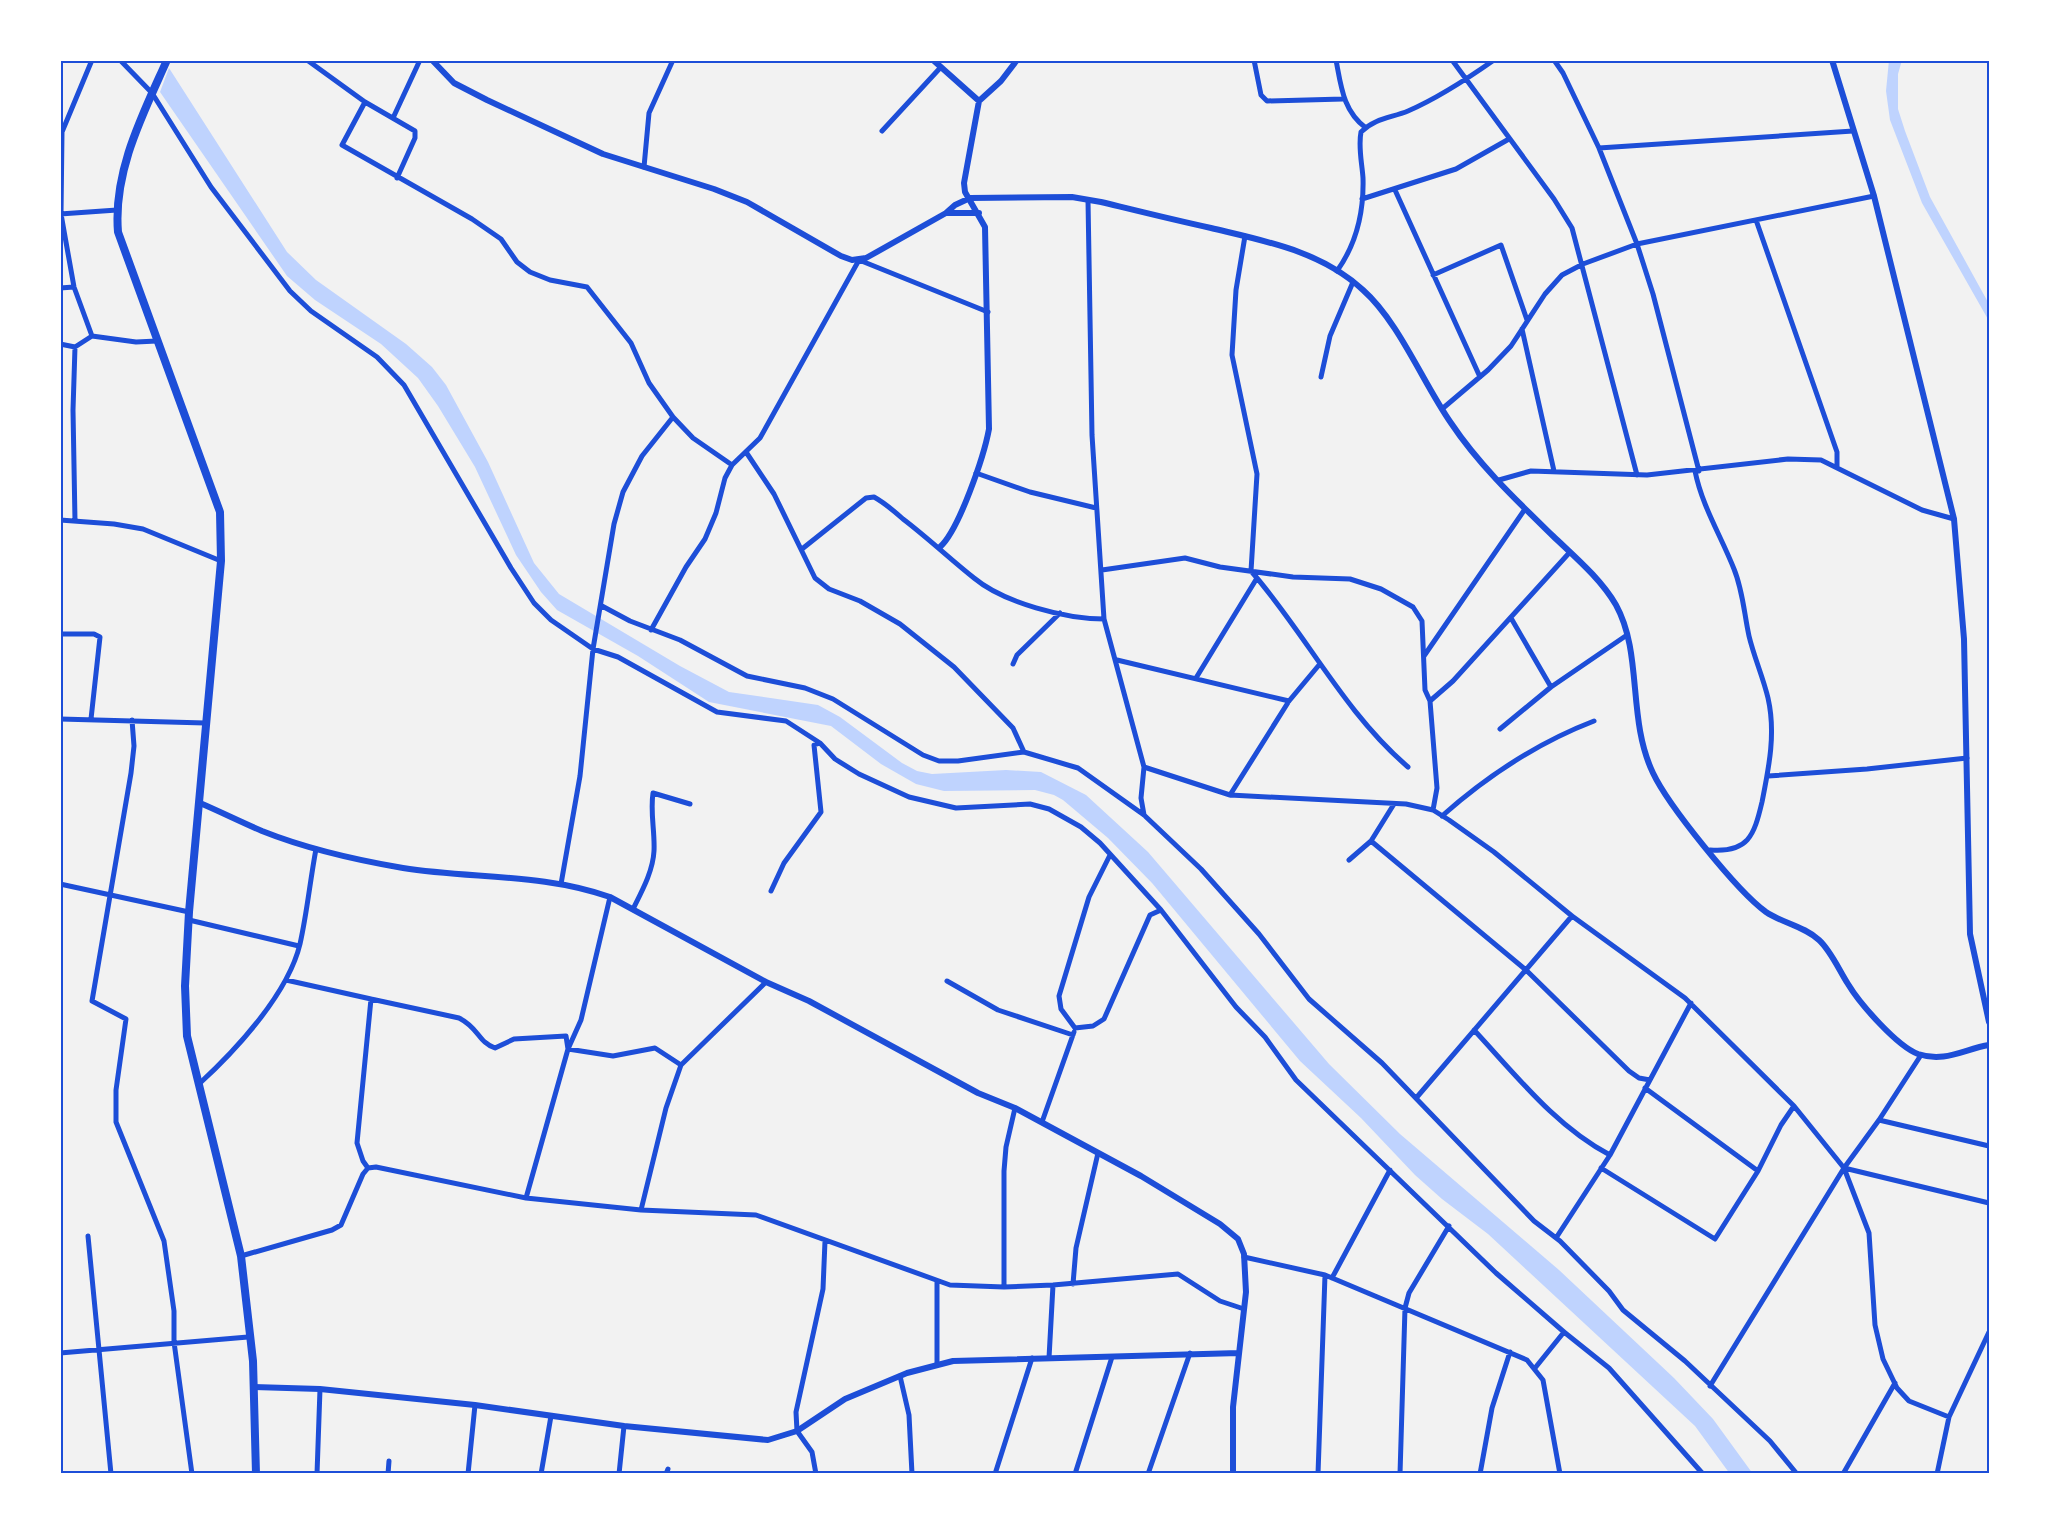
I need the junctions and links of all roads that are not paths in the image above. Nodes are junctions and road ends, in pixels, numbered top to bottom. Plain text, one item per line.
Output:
1 (93, 60) edge
2 (120, 60) edge
3 (167, 60) edge
4 (308, 60) edge
5 (420, 60) edge
6 (432, 60) edge
7 (673, 60) edge
8 (933, 60) edge
9 (1017, 60) edge
10 (1254, 60) edge
11 (1336, 60) edge
12 (1452, 60) edge
13 (1494, 60) edge
14 (1554, 60) edge
15 (1832, 60) edge
16 (941, 68) junction
17 (1465, 80) junction
18 (152, 93) junction
19 (1343, 99) junction
20 (979, 101) junction
21 (365, 102) junction
22 (393, 118) junction
23 (1366, 128) junction
24 (882, 131) dead end
25 (1853, 131) junction
26 (61, 132) edge
27 (1509, 139) junction
28 (1599, 148) junction
29 (644, 167) junction
30 (397, 178) junction
31 (1395, 190) junction
32 (1874, 196) junction
33 (970, 198) junction
34 (1362, 199) junction
35 (1088, 200) junction
36 (117, 210) junction
37 (946, 213) junction
38 (979, 213) junction
39 (61, 214) edge
40 (1756, 220) junction
41 (1245, 236) junction
42 (1637, 243) junction
43 (859, 260) junction
44 (1583, 264) junction
45 (1337, 271) junction
46 (1433, 275) junction
47 (1353, 282) junction
48 (74, 287) junction
49 (60, 288) edge
50 (988, 312) junction
51 (1527, 320) junction
52 (1522, 328) junction
53 (92, 336) junction
54 (157, 341) junction
55 (60, 344) edge
56 (75, 347) junction
57 (1321, 377) dead end
58 (1480, 377) junction
59 (1442, 409) junction
60 (673, 417) junction
61 (746, 452) junction
62 (732, 465) junction
63 (1838, 466) junction
64 (1554, 471) junction
65 (1697, 471) junction
66 (976, 473) junction
67 (1637, 475) junction
68 (1499, 480) junction
69 (1096, 508) junction
70 (1525, 509) junction
71 (1954, 519) junction
72 (60, 520) edge
73 (75, 520) junction
74 (940, 547) junction
75 (802, 549) junction
76 (1569, 552) junction
77 (221, 561) junction
78 (1102, 570) junction
79 (1251, 571) junction
80 (1257, 578) junction
81 (602, 606) junction
82 (1060, 613) junction
83 (1511, 618) junction
84 (1104, 619) junction
85 (651, 630) junction
86 (60, 634) edge
87 (1627, 635) junction
88 (594, 649) junction
89 (1424, 657) junction
90 (1117, 660) junction
91 (1013, 664) dead end
92 (1319, 665) junction
93 (1196, 678) junction
94 (1551, 687) junction
95 (1289, 701) junction
96 (1430, 701) junction
97 (60, 718) edge
98 (91, 719) junction
99 (132, 720) junction
100 (1594, 721) dead end
101 (205, 723) junction
102 (1500, 729) dead end
103 (820, 743) junction
104 (1024, 752) junction
105 (1967, 758) junction
106 (1408, 767) dead end
107 (1144, 768) junction
108 (1768, 776) junction
109 (1230, 795) junction
110 (200, 803) junction
111 (690, 804) dead end
112 (1394, 804) junction
113 (1433, 810) junction
114 (1144, 815) junction
115 (1442, 816) junction
116 (1371, 841) junction
117 (316, 849) junction
118 (1710, 850) junction
119 (1110, 855) junction
120 (1349, 860) dead end
121 (60, 884) edge
122 (561, 884) junction
123 (771, 891) dead end
124 (111, 894) junction
125 (610, 897) junction
126 (633, 909) junction
127 (1161, 910) junction
128 (189, 916) junction
129 (1572, 916) junction
130 (299, 946) junction
131 (1526, 970) junction
132 (286, 980) junction
133 (947, 981) dead end
134 (766, 982) junction
135 (371, 999) junction
136 (1691, 1003) junction
137 (1989, 1022) edge
138 (1075, 1028) junction
139 (1474, 1030) junction
140 (1073, 1035) junction
141 (1989, 1045) edge
142 (568, 1049) junction
143 (1921, 1055) junction
144 (681, 1065) junction
145 (1650, 1080) junction
146 (197, 1085) junction
147 (1645, 1089) junction
148 (1417, 1097) junction
149 (1794, 1106) junction
150 (1015, 1108) junction
151 (1879, 1120) junction
152 (1042, 1122) junction
153 (1989, 1146) edge
154 (1098, 1152) junction
155 (1610, 1155) junction
156 (368, 1168) junction
157 (1601, 1168) junction
158 (1844, 1168) junction
159 (1390, 1170) junction
160 (1758, 1171) junction
161 (526, 1198) junction
162 (1989, 1203) edge
163 (641, 1210) junction
164 (1449, 1226) junction
165 (88, 1236) dead end
166 (1556, 1238) junction
167 (825, 1241) junction
168 (241, 1256) junction
169 (1244, 1257) junction
170 (1325, 1275) junction
171 (1332, 1278) junction
172 (937, 1281) junction
173 (1073, 1284) junction
174 (1053, 1285) junction
175 (1004, 1287) junction
176 (1405, 1308) junction
177 (1244, 1309) junction
178 (1564, 1332) junction
179 (1989, 1332) edge
180 (248, 1337) junction
181 (174, 1342) junction
182 (98, 1348) junction
183 (1510, 1352) junction
184 (60, 1353) edge
185 (1190, 1353) junction
186 (1239, 1353) junction
187 (1112, 1357) junction
188 (1032, 1358) junction
189 (1049, 1358) junction
190 (937, 1365) junction
191 (1535, 1368) junction
192 (900, 1376) junction
193 (1895, 1383) junction
194 (1710, 1386) junction
195 (253, 1387) junction
196 (320, 1389) junction
197 (475, 1405) junction
198 (551, 1416) junction
199 (1949, 1417) junction
200 (624, 1426) junction
201 (797, 1431) junction
202 (389, 1461) dead end
203 (111, 1474) edge
204 (192, 1474) edge
205 (255, 1474) edge
206 (317, 1474) edge
207 (388, 1474) edge
208 (468, 1474) edge
209 (541, 1474) edge
210 (618, 1474) edge
211 (816, 1474) edge
212 (912, 1474) edge
213 (995, 1474) edge
214 (1075, 1474) edge
215 (1148, 1474) edge
216 (1233, 1474) edge
217 (1318, 1474) edge
218 (1400, 1474) edge
219 (1480, 1474) edge
220 (1560, 1474) edge
221 (1703, 1474) edge
222 (1797, 1474) edge
223 (1843, 1474) edge
224 (1937, 1474) edge

1 - 26 street
2 - 18 street
3 - 18 main road
4 - 21 street
5 - 22 street
6 - 29 street
7 - 29 street
8 - 16 street
9 - 20 street
10 - 19 street
11 - 19 street
12 - 17 street
13 - 17 street
14 - 28 street
15 - 25 street
16 - 20 street
16 - 24 street
17 - 23 street
17 - 27 street
18 - 36 main road
18 - 88 street
19 - 23 street
20 - 33 street
21 - 22 street
21 - 30 street
22 - 30 street
23 - 34 street
25 - 28 street
25 - 32 street
26 - 39 street
27 - 31 street
27 - 44 street
28 - 42 street
29 - 43 street
30 - 60 street
31 - 34 street
31 - 46 street
32 - 40 street
32 - 71 street
33 - 35 street
33 - 37 street
33 - 38 street
34 - 45 street
35 - 41 street
35 - 69 street
36 - 39 street
36 - 54 main road
37 - 38 street
37 - 43 street
38 - 50 street
39 - 48 street
40 - 42 street
40 - 63 street
41 - 45 street
41 - 79 street
42 - 44 street
42 - 65 street
43 - 50 street
43 - 61 street
44 - 51 street
44 - 67 street
45 - 47 street
46 - 51 street
46 - 58 street
47 - 57 street
47 - 59 street
48 - 49 street
48 - 53 street
50 - 66 street
51 - 52 street
52 - 58 street
52 - 64 street
53 - 54 street
53 - 56 street
54 - 77 main road
55 - 56 street
56 - 73 street
58 - 59 street
59 - 68 street
60 - 62 street
60 - 81 street
61 - 62 street
61 - 75 street
62 - 85 street
63 - 65 street
63 - 71 street
64 - 67 street
64 - 68 street
65 - 67 street
65 - 108 street
66 - 69 street
66 - 74 street
68 - 70 street
69 - 78 street
70 - 76 street
70 - 89 street
71 - 105 street
72 - 73 street
73 - 77 street
74 - 75 street
74 - 82 street
75 - 104 street
76 - 83 street
76 - 87 street
77 - 101 main road
78 - 79 street
78 - 84 street
79 - 80 street
79 - 89 street
80 - 92 street
80 - 93 street
81 - 85 street
81 - 88 street
82 - 84 street
82 - 91 street
83 - 94 street
83 - 96 street
84 - 90 street
85 - 104 street
86 - 98 street
87 - 94 street
87 - 118 street
88 - 103 street
88 - 122 street
89 - 96 street
90 - 93 street
90 - 107 street
92 - 95 street
92 - 106 street
93 - 95 street
94 - 102 street
95 - 109 street
96 - 113 street
97 - 98 street
98 - 99 street
99 - 101 street
99 - 124 street
100 - 115 street
101 - 110 main road
103 - 119 street
103 - 123 street
104 - 114 street
105 - 108 street
105 - 137 street
107 - 109 street
107 - 114 street
108 - 118 street
109 - 112 street
110 - 117 street
110 - 128 main road
111 - 126 street
112 - 113 street
112 - 116 street
113 - 115 street
114 - 148 street
115 - 129 street
116 - 120 street
116 - 131 street
117 - 122 street
117 - 130 street
118 - 143 street
119 - 127 street
119 - 138 street
121 - 124 street
122 - 125 street
124 - 128 street
124 - 181 street
125 - 126 street
125 - 142 street
126 - 134 street
127 - 138 street
127 - 159 street
128 - 130 street
128 - 146 main road
129 - 131 street
129 - 136 street
130 - 132 street
131 - 139 street
131 - 145 street
132 - 135 street
132 - 146 street
133 - 140 street
134 - 144 street
134 - 150 street
135 - 142 street
135 - 156 street
136 - 145 street
136 - 149 street
138 - 140 street
139 - 148 street
139 - 155 street
140 - 152 street
141 - 143 street
142 - 144 street
142 - 161 street
143 - 151 street
144 - 163 street
145 - 147 street
146 - 168 main road
147 - 155 street
147 - 160 street
148 - 166 street
149 - 158 street
149 - 160 street
150 - 152 street
150 - 175 street
151 - 153 street
151 - 158 street
152 - 154 street
154 - 169 street
154 - 173 street
155 - 157 street
156 - 161 street
156 - 168 street
157 - 160 street
157 - 166 street
158 - 162 street
158 - 193 street
158 - 194 street
159 - 164 street
159 - 171 street
161 - 163 street
163 - 167 street
164 - 176 street
164 - 178 street
165 - 182 street
166 - 194 street
167 - 172 street
167 - 201 street
168 - 180 main road
169 - 170 street
169 - 177 street
170 - 171 street
170 - 217 street
171 - 176 street
172 - 175 street
172 - 190 street
173 - 174 street
173 - 177 street
174 - 175 street
174 - 189 street
176 - 183 street
176 - 218 street
177 - 186 street
178 - 191 street
178 - 221 street
179 - 199 street
180 - 181 street
180 - 195 main road
181 - 182 street
181 - 204 street
182 - 184 street
182 - 203 street
183 - 191 street
183 - 219 street
185 - 186 street
185 - 187 street
185 - 215 street
186 - 216 street
187 - 189 street
187 - 214 street
188 - 189 street
188 - 190 street
188 - 213 street
190 - 192 street
191 - 220 street
192 - 201 street
192 - 212 street
193 - 199 street
193 - 223 street
194 - 222 street
195 - 196 street
195 - 205 main road
196 - 197 street
196 - 206 street
197 - 198 street
197 - 208 street
198 - 200 street
198 - 209 street
199 - 224 street
200 - 201 street
200 - 210 street
201 - 211 street
202 - 207 street

